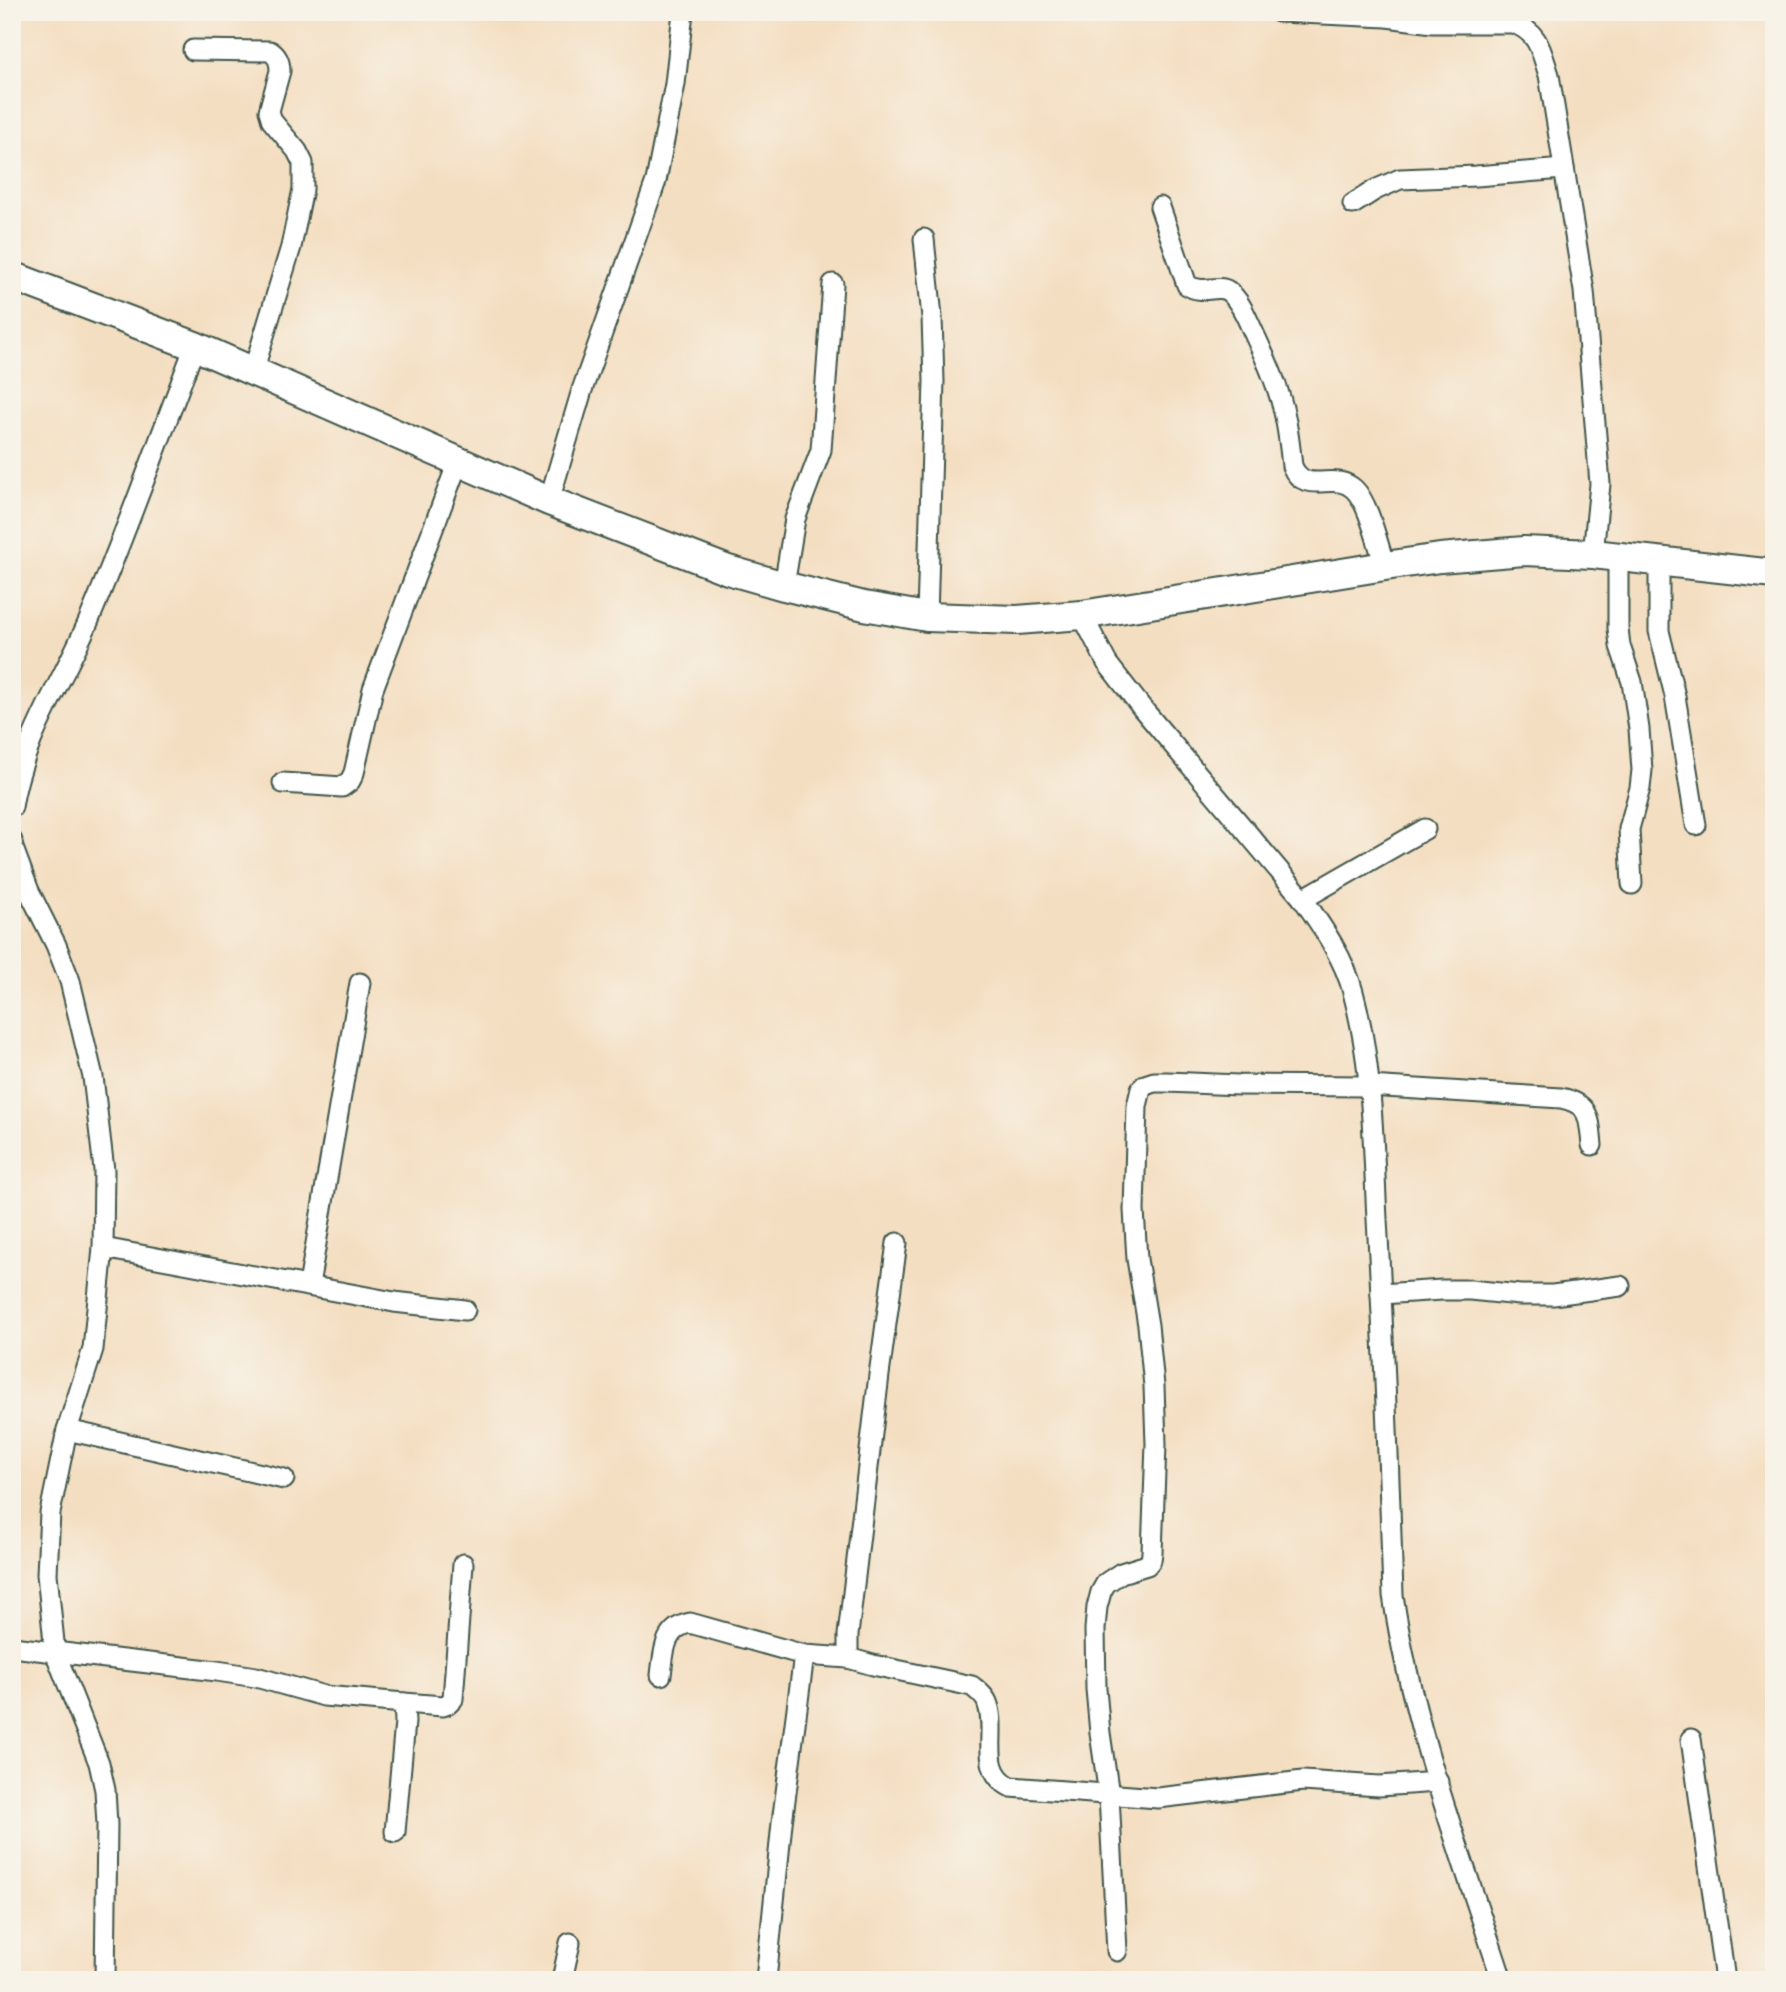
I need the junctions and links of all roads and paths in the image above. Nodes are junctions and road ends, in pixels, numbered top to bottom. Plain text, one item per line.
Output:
1 (683, 12) edge
2 (1279, 12) edge
3 (1386, 15) edge
4 (193, 50) dead end
5 (1564, 169) junction
6 (1353, 204) dead end
7 (1160, 207) dead end
8 (924, 239) dead end
9 (12, 276) edge
10 (833, 284) dead end
11 (195, 346) junction
12 (253, 372) junction
13 (458, 462) junction
14 (549, 501) junction
15 (1606, 556) junction
16 (1659, 561) junction
17 (1385, 566) junction
18 (1774, 574) edge
19 (784, 586) junction
20 (1082, 615) junction
21 (927, 617) junction
22 (283, 783) dead end
23 (12, 807) edge
24 (1696, 825) dead end
25 (1425, 829) dead end
26 (12, 841) edge
27 (1632, 884) dead end
28 (20, 891) edge
29 (1303, 899) junction
30 (360, 983) dead end
31 (1369, 1086) junction
32 (1592, 1144) dead end
33 (897, 1242) dead end
34 (103, 1248) junction
35 (309, 1285) junction
36 (1620, 1286) dead end
37 (1381, 1294) junction
38 (465, 1310) dead end
39 (67, 1430) junction
40 (284, 1479) dead end
41 (463, 1564) dead end
42 (12, 1647) edge
43 (55, 1652) junction
44 (804, 1655) junction
45 (848, 1658) junction
46 (661, 1675) dead end
47 (404, 1703) junction
48 (1691, 1739) dead end
49 (1438, 1783) junction
50 (1109, 1795) junction
51 (395, 1832) dead end
52 (570, 1943) dead end
53 (1117, 1951) dead end
54 (105, 1980) edge
55 (562, 1980) edge
56 (766, 1980) edge
57 (1502, 1980) edge
58 (1725, 1980) edge

1 - 14 street
2 - 3 street
3 - 5 street
4 - 12 street
5 - 6 street
5 - 15 street
7 - 17 street
8 - 21 street
9 - 11 main road
10 - 19 street
11 - 12 main road
11 - 23 street
12 - 13 main road
13 - 14 main road
13 - 22 street
14 - 19 main road
15 - 16 main road
15 - 17 main road
15 - 27 street
16 - 18 main road
16 - 24 street
17 - 20 main road
19 - 21 main road
20 - 21 main road
20 - 29 street
25 - 29 street
26 - 28 street
28 - 34 street
29 - 31 street
30 - 35 street
31 - 32 street
31 - 37 street
31 - 50 street
33 - 45 street
34 - 35 street
34 - 39 street
35 - 38 street
36 - 37 street
37 - 49 street
39 - 40 street
39 - 43 street
41 - 47 street
42 - 43 street
43 - 47 street
43 - 54 street
44 - 45 street
44 - 46 street
44 - 56 street
45 - 50 street
47 - 51 street
48 - 58 street
49 - 50 street
49 - 57 street
50 - 53 street
52 - 55 street

